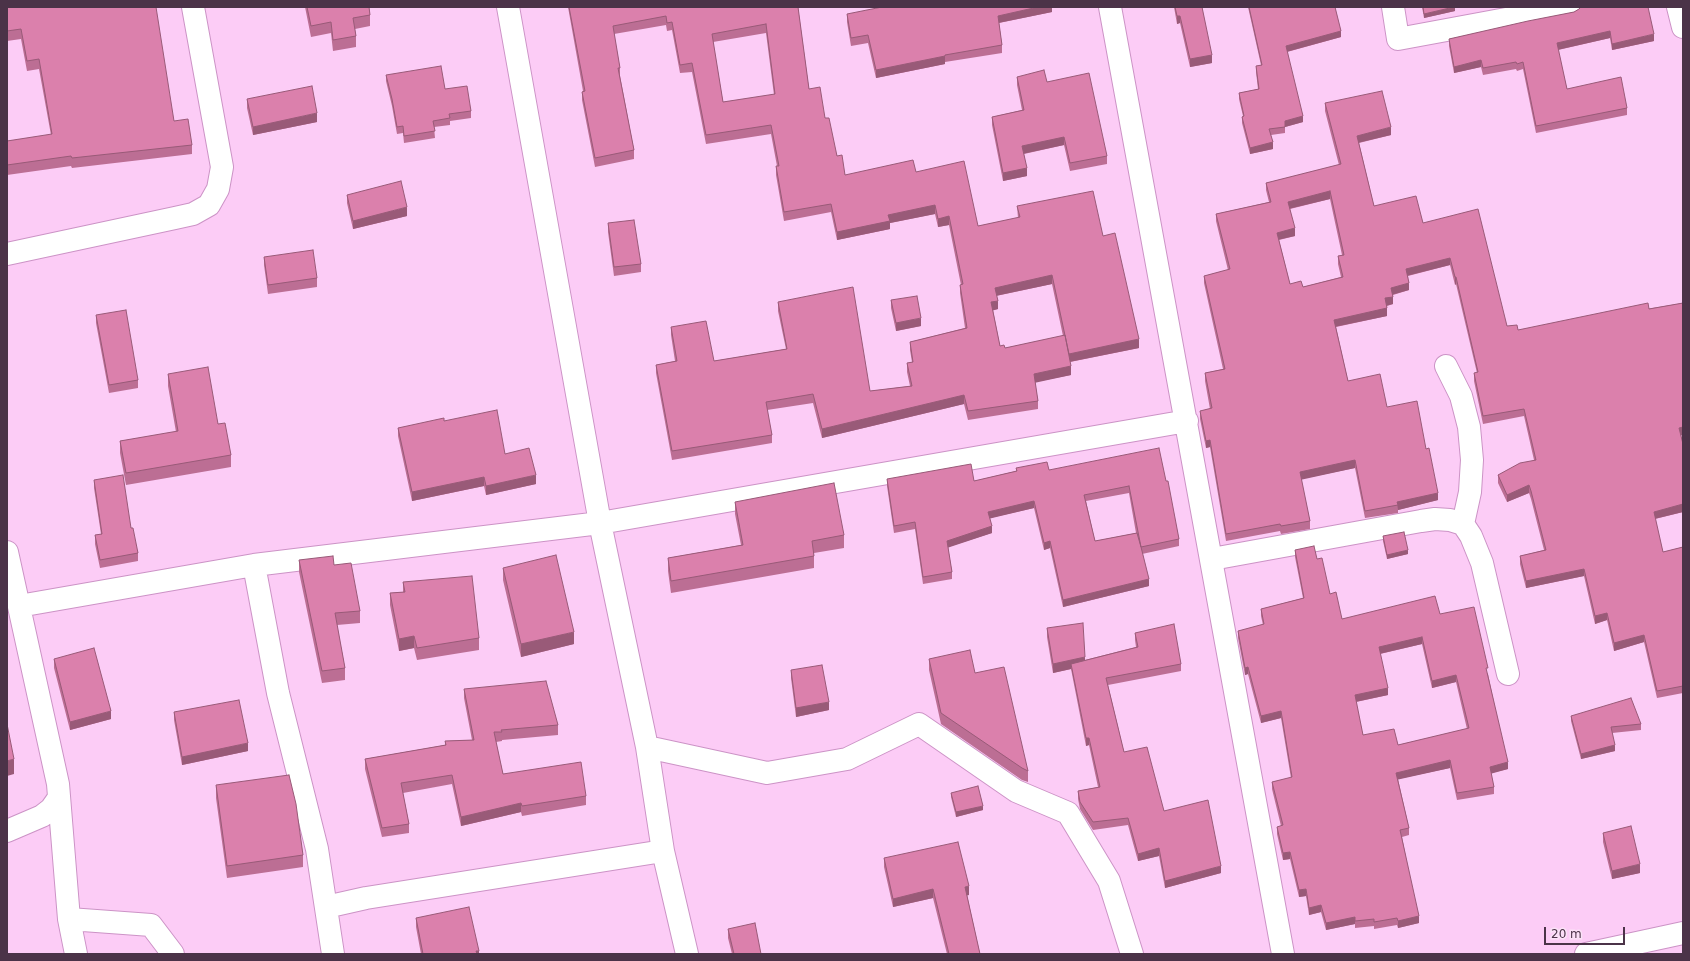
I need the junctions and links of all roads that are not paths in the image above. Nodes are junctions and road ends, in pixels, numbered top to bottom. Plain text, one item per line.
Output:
1 (193, 7) edge
2 (508, 7) edge
3 (1393, 7) edge
4 (1572, 7) edge
5 (1678, 7) edge
6 (1116, 10) edge
7 (1683, 27) edge
8 (7, 254) edge
9 (1446, 366) dead end
10 (1186, 421) junction
11 (600, 523) junction
12 (1462, 524) junction
13 (7, 552) edge
14 (1212, 559) junction
15 (254, 565) junction
16 (19, 606) junction
17 (1508, 674) dead end
18 (647, 747) junction
19 (58, 799) junction
20 (7, 830) edge
21 (663, 851) junction
22 (326, 907) junction
23 (70, 919) junction
24 (1683, 933) edge
25 (76, 954) edge
26 (173, 954) edge
27 (333, 954) edge
28 (687, 954) edge
29 (1132, 954) edge
30 (1283, 954) edge
31 (1586, 954) edge

1 - 8 street
2 - 11 street
3 - 4 street
5 - 7 street
6 - 10 street
9 - 12 street
10 - 11 street
10 - 14 street
11 - 15 street
11 - 18 street
12 - 14 street
12 - 17 street
13 - 16 street
14 - 30 street
15 - 16 street
15 - 22 street
16 - 19 street
18 - 21 street
18 - 29 street
19 - 20 street
19 - 23 street
21 - 22 street
21 - 28 street
22 - 27 street
23 - 25 street
23 - 26 street
24 - 31 street

